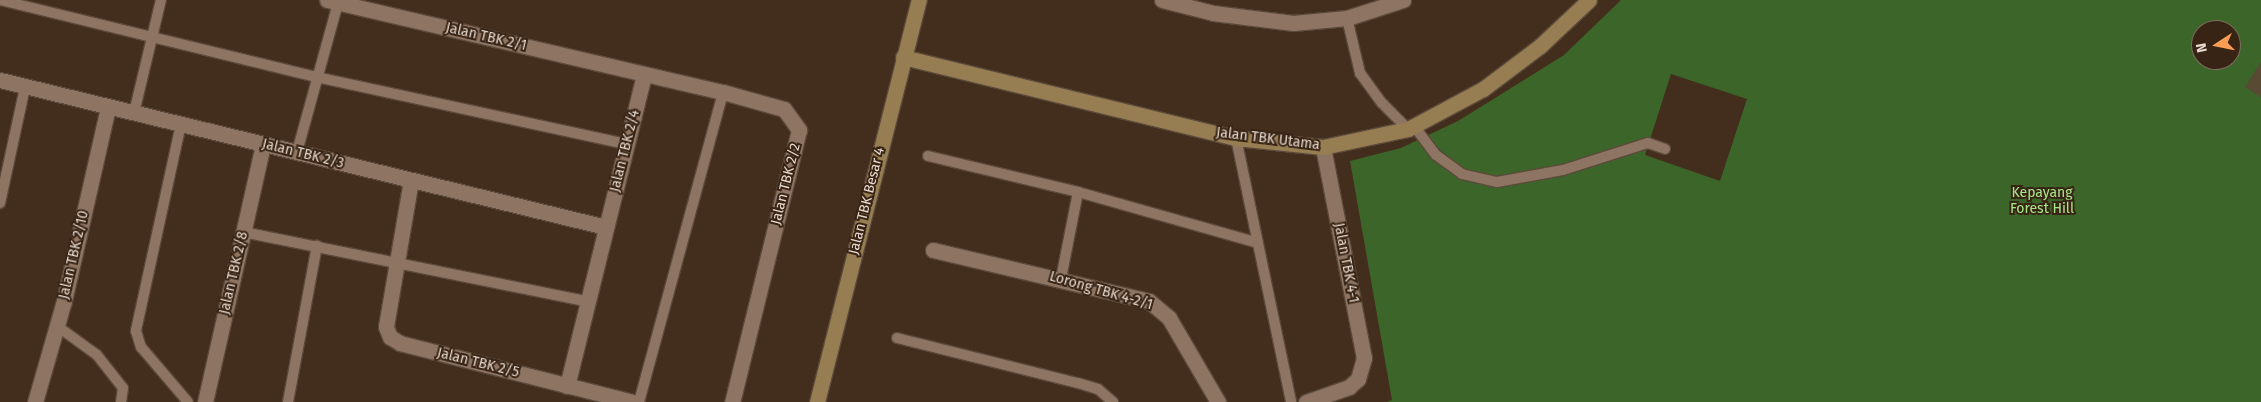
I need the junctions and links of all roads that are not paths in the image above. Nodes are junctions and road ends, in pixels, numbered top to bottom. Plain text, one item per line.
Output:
1 (0, 0) edge
2 (161, 0) edge
3 (919, 0) edge
4 (1162, 0) edge
5 (1403, 0) edge
6 (1589, 0) edge
7 (332, 1) edge
8 (1384, 4) edge
9 (1574, 7) edge
10 (1347, 18) junction
11 (151, 37) junction
12 (903, 57) junction
13 (644, 74) junction
14 (316, 77) junction
15 (0, 80) edge
16 (25, 87) junction
17 (723, 92) junction
18 (108, 107) junction
19 (134, 113) junction
20 (181, 124) junction
21 (1411, 128) junction
22 (1236, 138) junction
23 (263, 144) junction
24 (627, 144) junction
25 (1324, 147) junction
26 (1664, 149) dead end
27 (297, 152) junction
28 (928, 156) dead end
29 (411, 180) junction
30 (1078, 192) junction
31 (0, 203) edge
32 (606, 227) junction
33 (243, 232) junction
34 (1258, 243) junction
35 (317, 246) junction
36 (933, 250) dead end
37 (397, 261) junction
38 (1061, 279) junction
39 (589, 302) junction
40 (57, 326) junction
41 (898, 338) dead end
42 (567, 386) junction
43 (35, 402) edge
44 (121, 402) edge
45 (188, 402) edge
46 (206, 402) edge
47 (288, 402) edge
48 (633, 402) edge
49 (639, 402) edge
50 (732, 402) edge
51 (817, 402) edge
52 (1113, 402) edge
53 (1218, 402) edge
54 (1291, 402) edge
55 (1306, 402) edge

1 - 11 lane
2 - 11 lane
3 - 12 street, Jalan TBK Besar 4
4 - 10 street
5 - 8 street
6 - 9 street, Jalan TBK Utama
7 - 13 street, Jalan TBK 2/1
7 - 14 lane
8 - 10 street
9 - 21 street, Jalan TBK Utama
10 - 21 lane
11 - 14 lane
11 - 19 lane
12 - 22 street, Jalan TBK Utama
12 - 51 street, Jalan TBK Besar 4
13 - 17 street, Jalan TBK 2/2
13 - 24 street, Jalan TBK 2/4
14 - 24 lane
14 - 27 lane
15 - 16 street, Jalan TBK 2/3
16 - 18 street, Jalan TBK 2/3
16 - 31 lane
17 - 49 lane
17 - 50 street, Jalan TBK 2/2
18 - 19 street, Jalan TBK 2/3
18 - 40 street, Jalan TBK 2/10
19 - 20 street, Jalan TBK 2/3
20 - 23 street, Jalan TBK 2/3
20 - 45 lane
21 - 25 street, Jalan TBK Utama
21 - 26 lane
22 - 25 street, Jalan TBK Utama
22 - 34 lane
23 - 27 street, Jalan TBK 2/3
23 - 33 street, Jalan TBK 2/8
24 - 32 street, Jalan TBK 2/4
25 - 55 street, Jalan TBK 4-1
27 - 29 street, Jalan TBK 2/3
28 - 30 lane
29 - 32 street, Jalan TBK 2/3
29 - 37 street
30 - 34 lane
30 - 38 lane
32 - 39 street, Jalan TBK 2/4
33 - 35 lane
33 - 46 street, Jalan TBK 2/8
34 - 54 lane
35 - 37 lane
35 - 47 lane
36 - 38 street, Lorong TBK 4-2/1
37 - 39 lane
37 - 42 street, Jalan TBK 2/5
38 - 53 street, Lorong TBK 4-2/1
39 - 42 street, Jalan TBK 2/4
40 - 43 street, Jalan TBK 2/10
40 - 44 lane
41 - 52 lane
42 - 48 street, Jalan TBK 2/5

